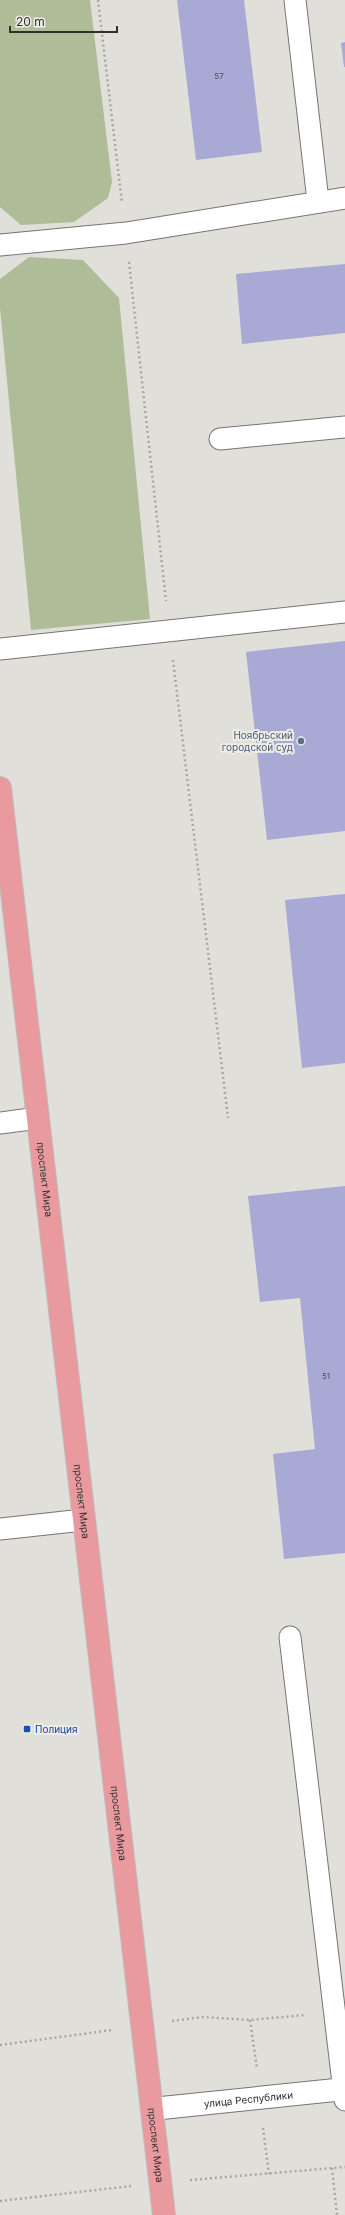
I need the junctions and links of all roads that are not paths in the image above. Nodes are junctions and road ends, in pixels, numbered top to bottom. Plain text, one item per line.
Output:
1 (295, 0) edge
2 (345, 198) edge
3 (318, 201) junction
4 (0, 245) edge
5 (345, 427) edge
6 (220, 440) dead end
7 (345, 612) edge
8 (0, 649) edge
9 (0, 788) edge
10 (38, 1118) junction
11 (0, 1123) edge
12 (83, 1520) junction
13 (0, 1530) edge
14 (290, 1637) dead end
15 (345, 2093) edge
16 (152, 2109) junction
17 (164, 2215) edge

1 - 3 lane
2 - 3 lane
3 - 4 lane
5 - 6 lane
7 - 8 lane
9 - 10 main road, проспект Мира
10 - 11 lane
10 - 12 main road, проспект Мира
12 - 13 lane
12 - 16 main road, проспект Мира
14 - 15 lane
15 - 16 street, улица Республики
16 - 17 main road, проспект Мира

